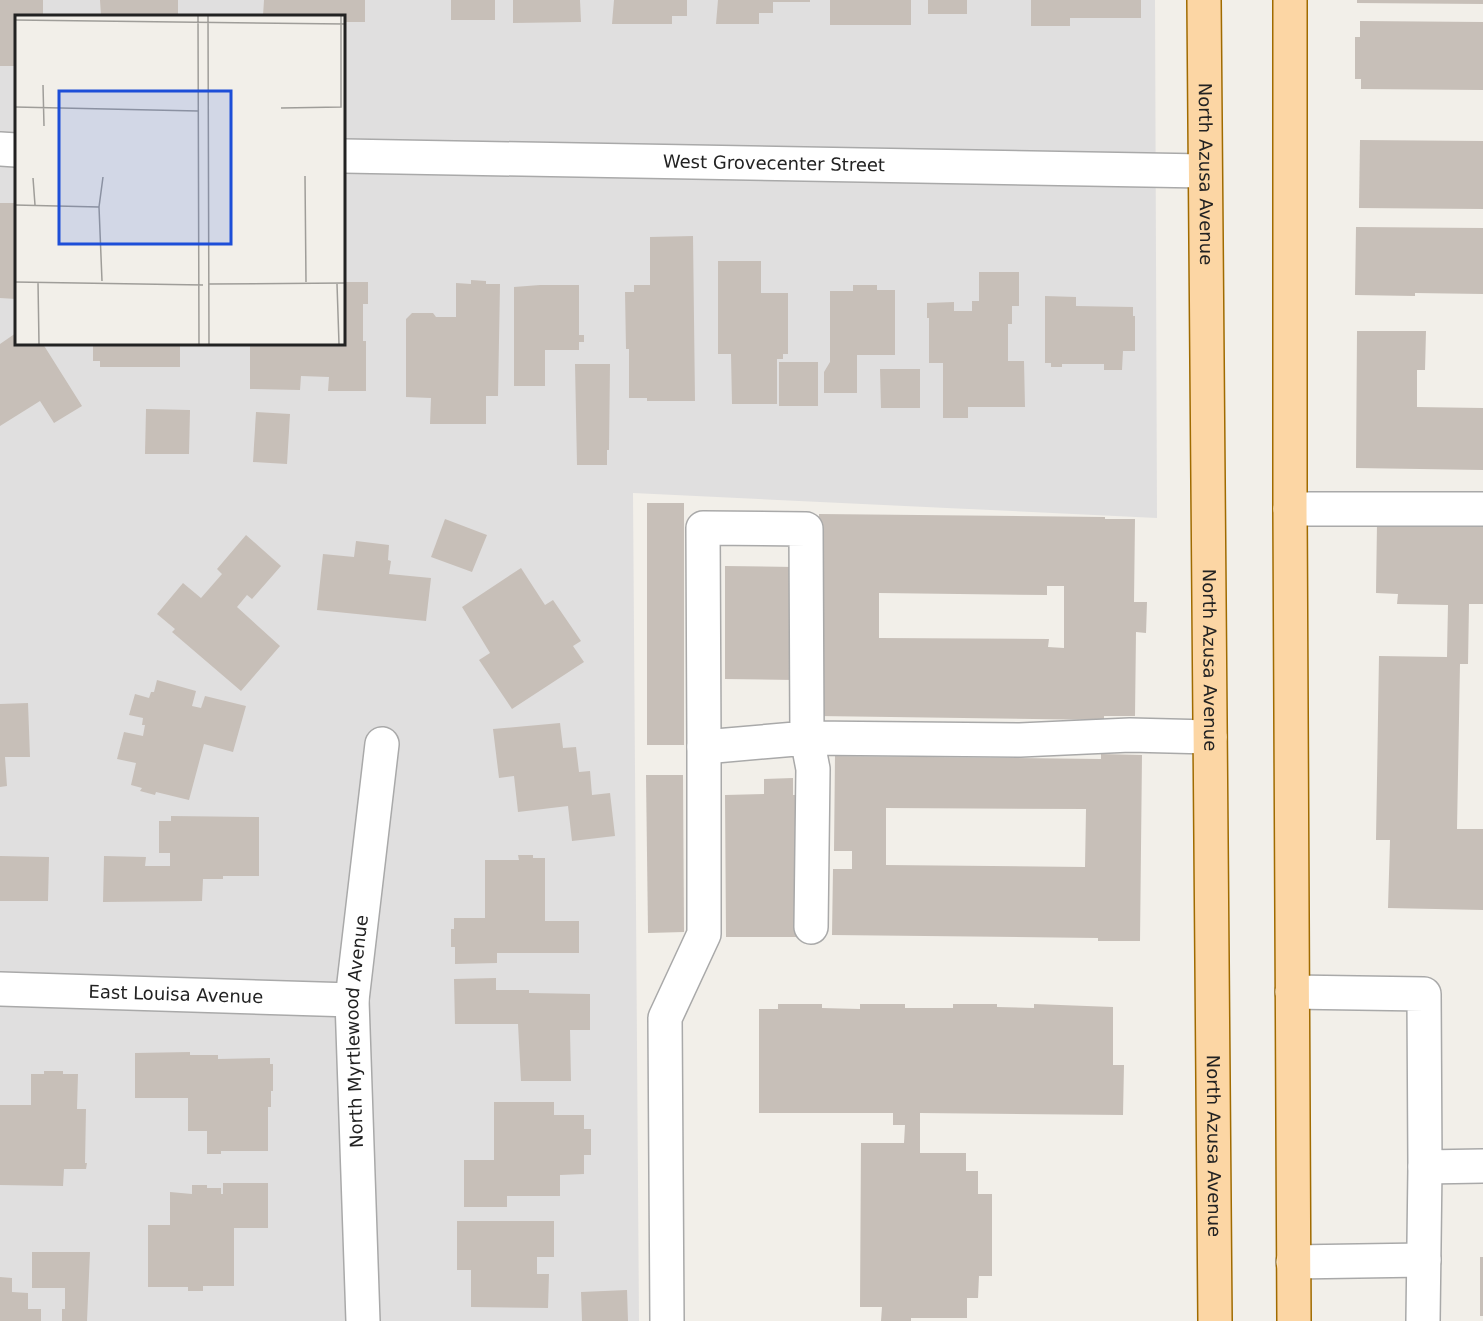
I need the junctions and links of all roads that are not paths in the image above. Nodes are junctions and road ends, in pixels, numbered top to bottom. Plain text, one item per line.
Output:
1 (1204, 0) edge
2 (1290, 0) edge
3 (0, 149) edge
4 (15, 150) edge
5 (345, 156) edge
6 (1204, 171) junction
7 (1290, 509) junction
8 (1483, 509) edge
9 (1210, 737) junction
10 (807, 738) junction
11 (382, 744) dead end
12 (704, 747) junction
13 (811, 927) dead end
14 (0, 989) edge
15 (1292, 992) junction
16 (352, 1000) junction
17 (1483, 1166) edge
18 (1425, 1167) junction
19 (1424, 1260) junction
20 (1293, 1262) junction
21 (363, 1321) edge
22 (667, 1321) edge
23 (1215, 1321) edge
24 (1294, 1321) edge
25 (1423, 1321) edge

1 - 6 main road, North Azusa Avenue
2 - 7 main road
3 - 4 street
5 - 6 street, West Grovecenter Street
6 - 9 main road, North Azusa Avenue
7 - 8 street
7 - 15 main road
9 - 10 street
9 - 23 main road, North Azusa Avenue
10 - 12 street
10 - 12 street
10 - 13 street
11 - 16 street, North Myrtlewood Avenue
12 - 22 street
14 - 16 street, East Louisa Avenue
15 - 18 street
15 - 20 main road
16 - 21 street, North Myrtlewood Avenue
17 - 18 street
18 - 19 street
19 - 20 street
19 - 25 street
20 - 24 main road

